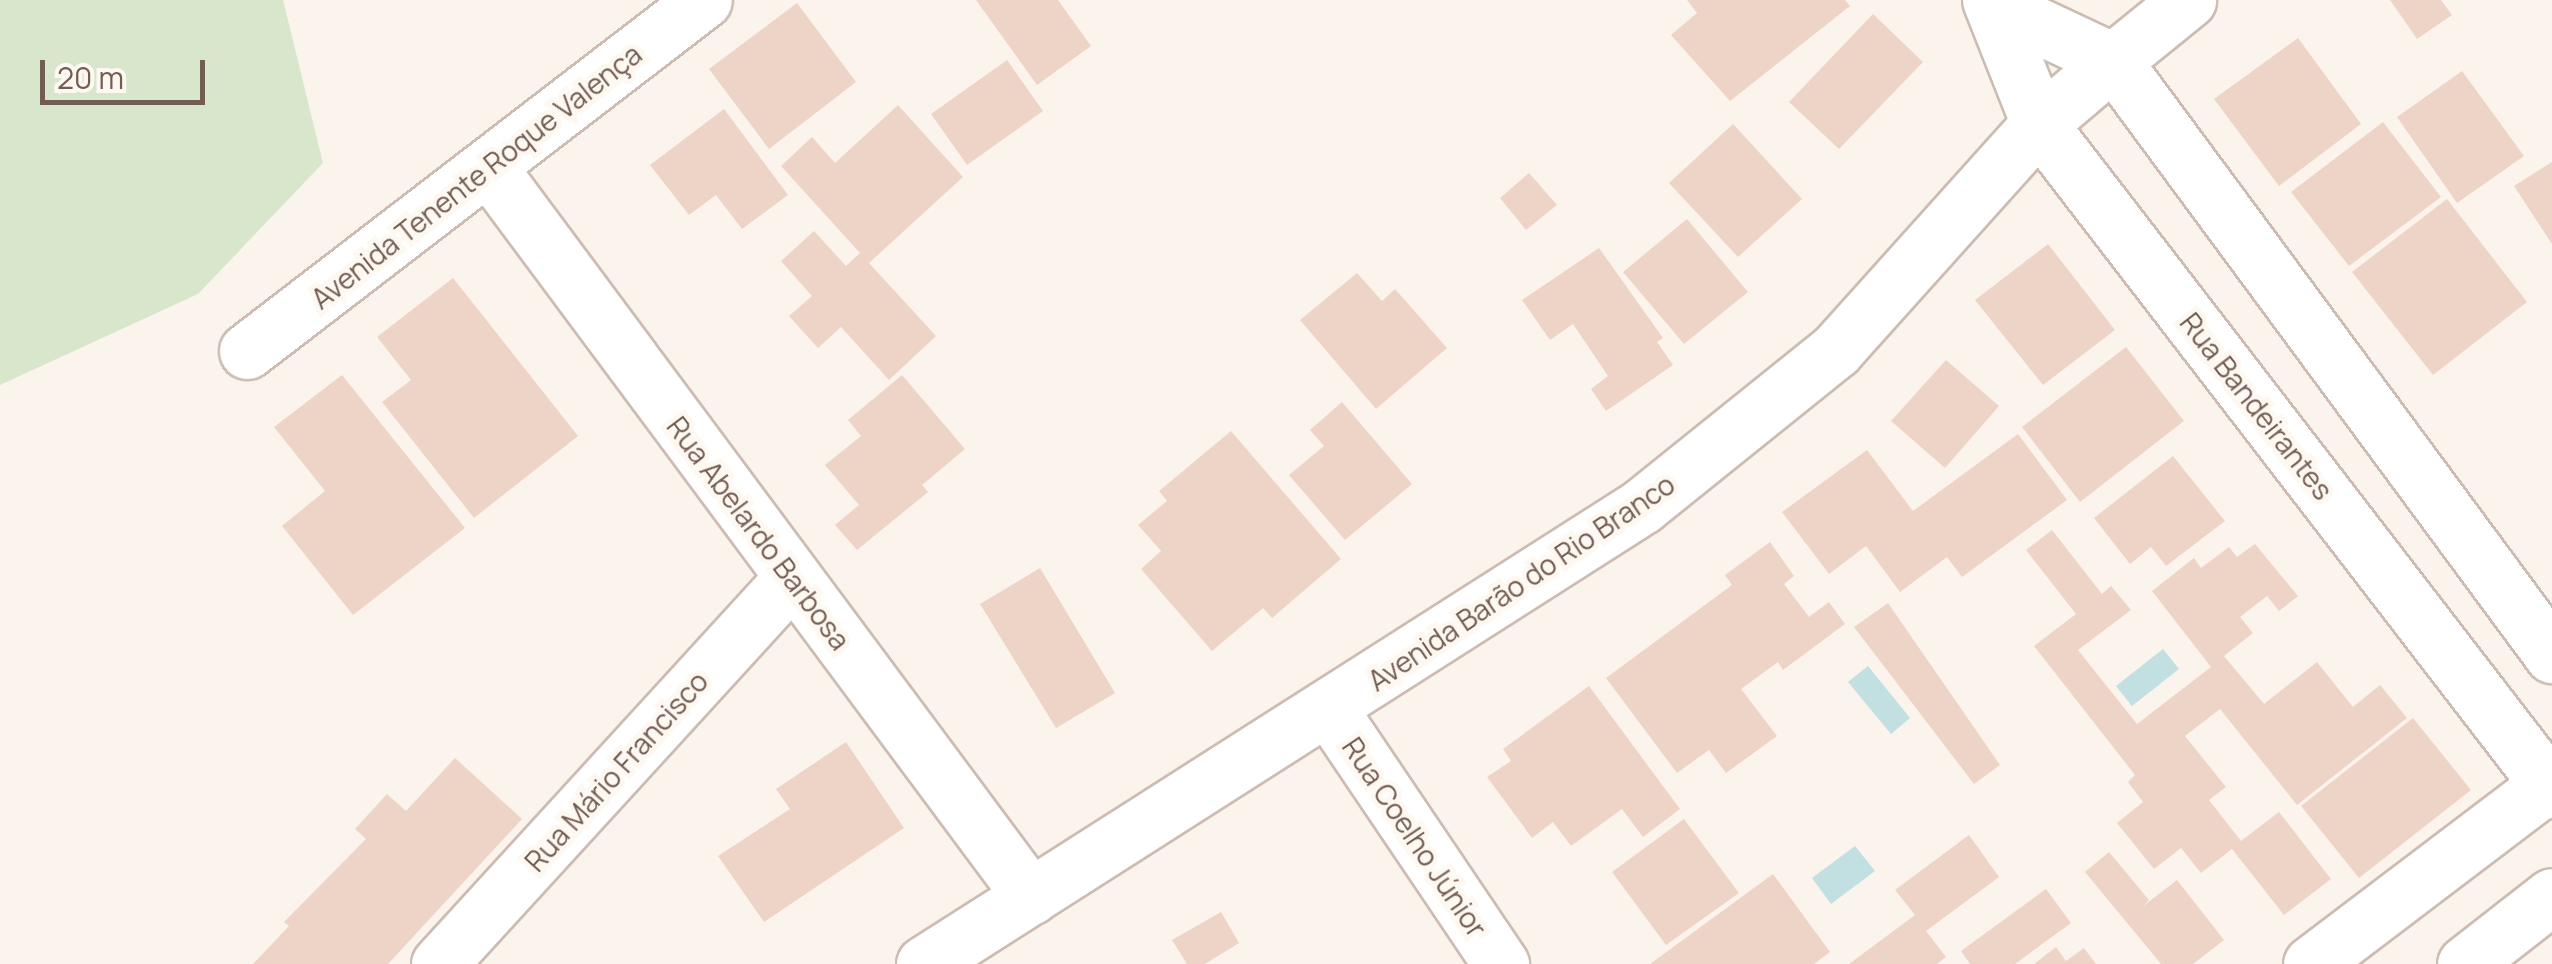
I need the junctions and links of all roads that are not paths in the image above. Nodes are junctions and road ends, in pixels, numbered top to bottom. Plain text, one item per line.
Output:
1 (704, 0) edge
2 (2188, 0) edge
3 (1992, 2) edge
4 (2113, 61) junction
5 (2039, 124) junction
6 (489, 168) junction
7 (247, 351) dead end
8 (792, 578) junction
9 (2552, 655) edge
10 (1329, 710) junction
11 (2551, 785) edge
12 (1030, 896) junction
13 (2552, 896) edge
14 (439, 964) edge
15 (924, 964) edge
16 (1501, 964) edge
17 (2311, 964) edge
18 (2464, 964) edge

1 - 6 street, Avenida Tenente Roque Valença
2 - 4 street, Avenida Barão do Rio Branco
3 - 4 street, Rua Bandeirantes
3 - 5 street, Rua Bandeirantes
4 - 5 street, Avenida Barão do Rio Branco
4 - 9 street, Rua Bandeirantes
5 - 10 street, Avenida Barão do Rio Branco
5 - 11 street, Rua Bandeirantes
6 - 7 street, Avenida Tenente Roque Valença
6 - 8 street, Rua Abelardo Barbosa
8 - 12 street, Rua Abelardo Barbosa
8 - 14 street, Rua Mário Francisco
10 - 12 street, Avenida Barão do Rio Branco
10 - 16 street, Rua Coelho Júnior
11 - 17 street
12 - 15 street, Avenida Barão do Rio Branco
13 - 18 street

